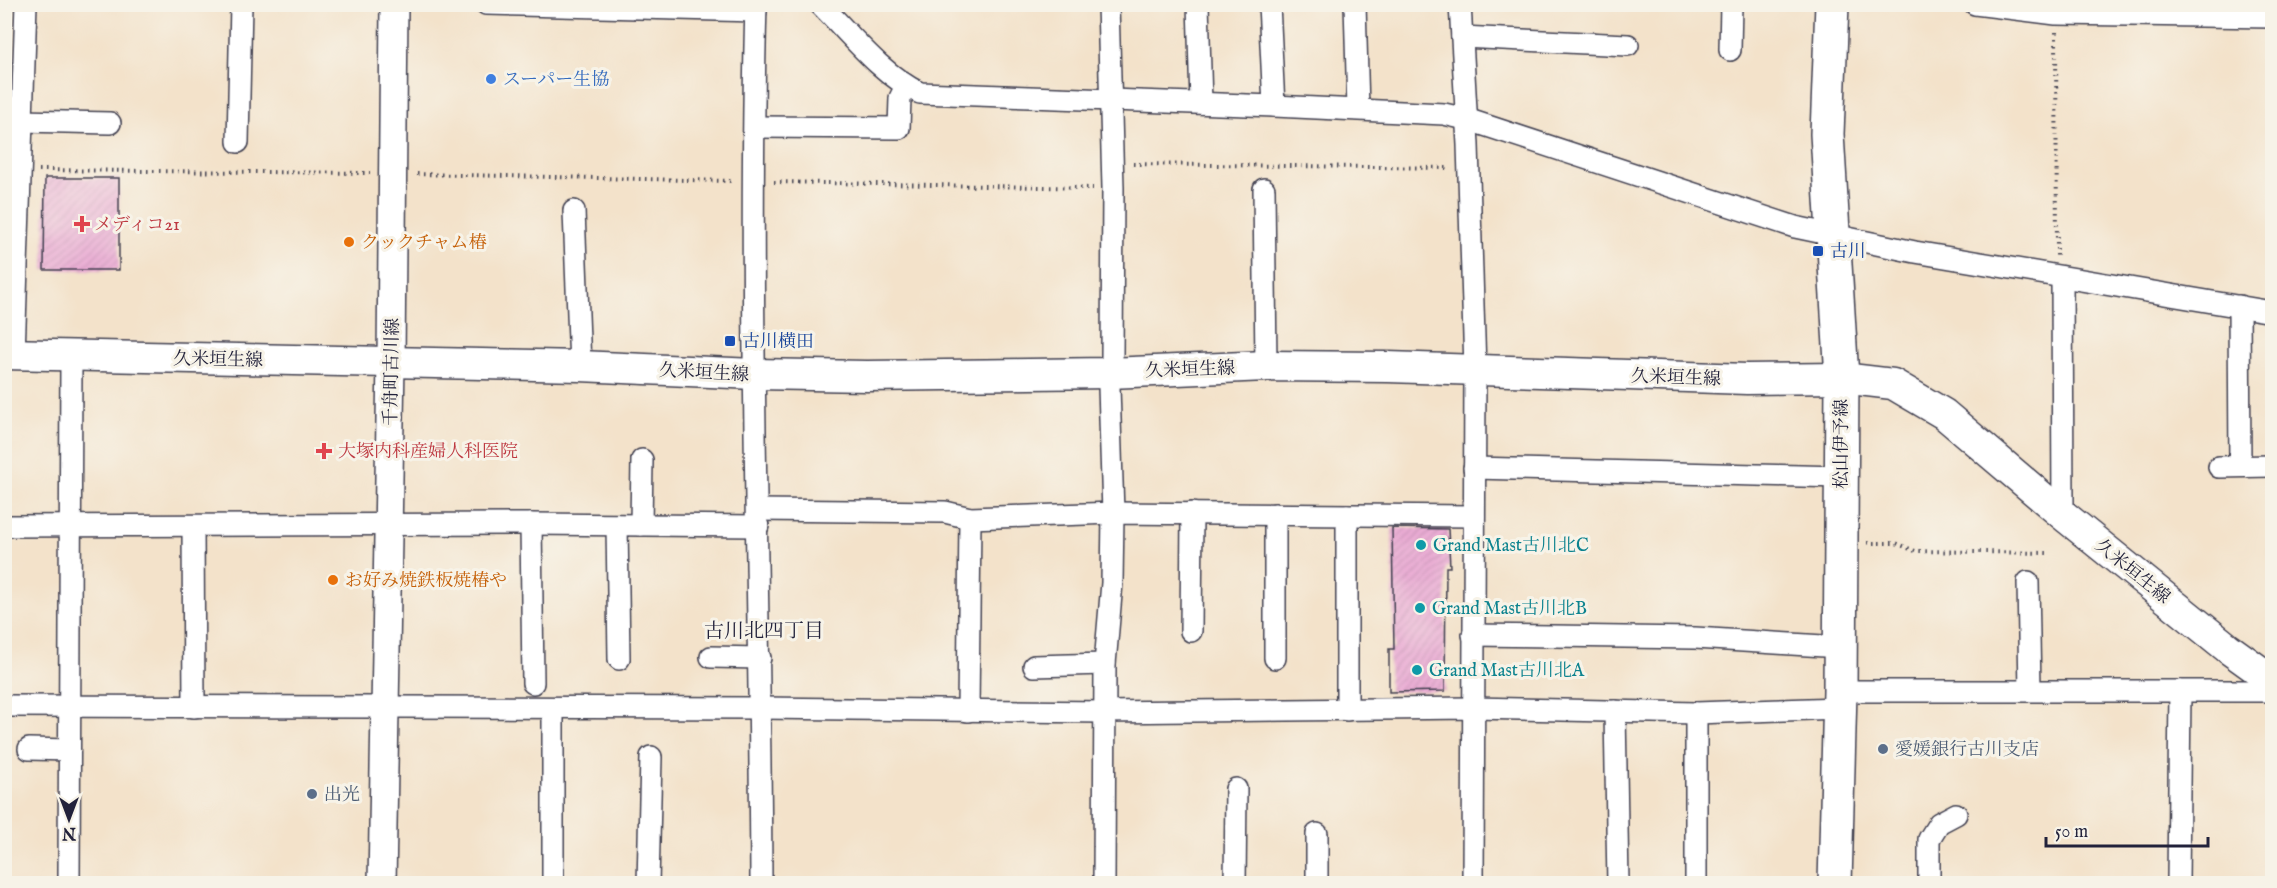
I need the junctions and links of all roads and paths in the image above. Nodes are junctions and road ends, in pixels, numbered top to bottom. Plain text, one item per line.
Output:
1 (26, 4) edge
2 (241, 4) edge
3 (394, 4) edge
4 (486, 4) edge
5 (820, 4) edge
6 (1108, 4) edge
7 (1198, 4) edge
8 (1269, 4) edge
9 (1355, 4) edge
10 (1460, 4) edge
11 (1731, 4) edge
12 (1832, 4) edge
13 (1976, 4) edge
14 (756, 8) edge
15 (2170, 10) edge
16 (2056, 14) junction
17 (2272, 17) edge
18 (1462, 37) junction
19 (1628, 45) dead end
20 (1730, 50) dead end
21 (906, 86) junction
22 (1111, 99) junction
23 (1201, 103) junction
24 (1274, 106) junction
25 (1358, 109) junction
26 (1466, 119) junction
27 (21, 121) junction
28 (110, 123) dead end
29 (755, 127) junction
30 (238, 142) dead end
31 (15, 163) edge
32 (1112, 164) junction
33 (1469, 169) junction
34 (392, 174) junction
35 (755, 182) junction
36 (1113, 188) junction
37 (1264, 189) dead end
38 (574, 211) dead end
39 (1832, 235) junction
40 (2060, 277) junction
41 (2239, 306) junction
42 (2272, 312) edge
43 (9, 354) edge
44 (71, 356) junction
45 (391, 362) junction
46 (580, 366) junction
47 (1266, 366) junction
48 (1475, 369) junction
49 (1110, 372) junction
50 (754, 374) junction
51 (1842, 378) junction
52 (642, 460) dead end
53 (2272, 466) edge
54 (1474, 468) junction
55 (1841, 477) junction
56 (1113, 513) junction
57 (1192, 513) junction
58 (1275, 514) junction
59 (1347, 514) junction
60 (2063, 514) junction
61 (1474, 516) junction
62 (758, 518) junction
63 (970, 518) junction
64 (389, 524) junction
65 (531, 524) junction
66 (617, 525) junction
67 (641, 525) junction
68 (4, 526) edge
69 (69, 526) junction
70 (193, 526) junction
71 (1841, 543) junction
72 (2048, 553) dead end
73 (2028, 582) dead end
74 (1191, 632) dead end
75 (1473, 635) junction
76 (1840, 647) junction
77 (711, 657) dead end
78 (760, 658) junction
79 (1275, 658) dead end
80 (619, 659) dead end
81 (1104, 664) junction
82 (1034, 666) dead end
83 (2272, 680) edge
84 (533, 683) dead end
85 (2030, 690) junction
86 (2180, 691) junction
87 (2272, 691) edge
88 (1840, 700) junction
89 (4, 706) edge
90 (69, 706) junction
91 (194, 707) junction
92 (386, 708) junction
93 (553, 708) junction
94 (760, 708) junction
95 (1473, 708) junction
96 (1347, 710) junction
97 (968, 711) junction
98 (1616, 711) junction
99 (1104, 712) junction
100 (1696, 713) junction
101 (29, 749) dead end
102 (69, 750) junction
103 (651, 757) dead end
104 (1236, 789) dead end
105 (1956, 814) dead end
106 (1317, 834) dead end
107 (69, 884) edge
108 (382, 884) edge
109 (553, 884) edge
110 (648, 884) edge
111 (761, 884) edge
112 (1104, 884) edge
113 (1234, 884) edge
114 (1317, 884) edge
115 (1473, 884) edge
116 (1618, 884) edge
117 (1696, 884) edge
118 (1835, 884) edge
119 (1929, 884) edge
120 (2178, 884) edge

1 - 27 street
2 - 30 street
3 - 34 street, 千舟町古川線
4 - 14 street
5 - 21 street
6 - 22 street
7 - 23 street
8 - 24 street
9 - 25 street
10 - 18 street
11 - 20 street
12 - 39 main road, 松山伊予線
13 - 16 street
14 - 29 street
15 - 16 street
15 - 17 street
16 - 40 path
18 - 19 street
18 - 26 street
21 - 22 street
21 - 29 street
22 - 23 street
22 - 32 street
23 - 24 street
24 - 25 street
25 - 26 street
26 - 33 street
26 - 39 street
27 - 28 street
27 - 31 street
29 - 35 street
31 - 34 path
31 - 43 street
32 - 33 path
32 - 36 street
33 - 48 street
34 - 35 path
34 - 45 street, 千舟町古川線
35 - 36 path
35 - 50 street
36 - 49 street
37 - 47 street
38 - 46 street
39 - 40 street
39 - 51 main road, 松山伊予線
40 - 41 street
40 - 60 street
41 - 42 street
41 - 53 street
43 - 44 main road, 久米垣生線
44 - 45 main road, 久米垣生線
44 - 69 street
45 - 46 main road, 久米垣生線
45 - 64 street, 千舟町古川線
46 - 50 main road, 久米垣生線
47 - 48 main road, 久米垣生線
47 - 49 main road, 久米垣生線
48 - 51 main road, 久米垣生線
48 - 54 street
49 - 50 main road, 久米垣生線
49 - 56 street
50 - 62 street
51 - 55 main road, 松山伊予線
51 - 60 main road, 久米垣生線
52 - 67 street
54 - 55 street
54 - 61 street
55 - 71 main road, 松山伊予線
56 - 57 street
56 - 63 street
56 - 81 street
57 - 58 street
57 - 74 street
58 - 59 street
58 - 79 street
59 - 61 street
59 - 96 street
60 - 83 main road, 久米垣生線
61 - 75 street
62 - 63 street
62 - 67 street
62 - 78 street
63 - 97 street
64 - 65 street
64 - 70 street
64 - 92 street, 千舟町古川線
65 - 66 street
65 - 84 street
66 - 67 street
66 - 80 street
68 - 69 street
69 - 70 street
69 - 90 street
70 - 91 street
71 - 72 path
71 - 76 main road, 松山伊予線
73 - 85 street
75 - 76 street
75 - 95 street
76 - 88 main road, 松山伊予線
77 - 78 street
78 - 94 street
81 - 82 street
81 - 99 street
85 - 86 street
85 - 88 street
86 - 87 street
86 - 120 street
88 - 100 street
88 - 118 main road, 松山伊予線
89 - 90 street
90 - 91 street
90 - 102 street
91 - 92 street
92 - 93 street
92 - 108 street, 千舟町古川線
93 - 94 street
93 - 109 street
94 - 97 street
94 - 111 street
95 - 96 street
95 - 98 street
95 - 115 street
96 - 99 street
97 - 99 street
98 - 100 street
98 - 116 street
99 - 112 street
100 - 117 street
101 - 102 street
102 - 107 street
103 - 110 street
104 - 113 street
105 - 119 street
106 - 114 street

